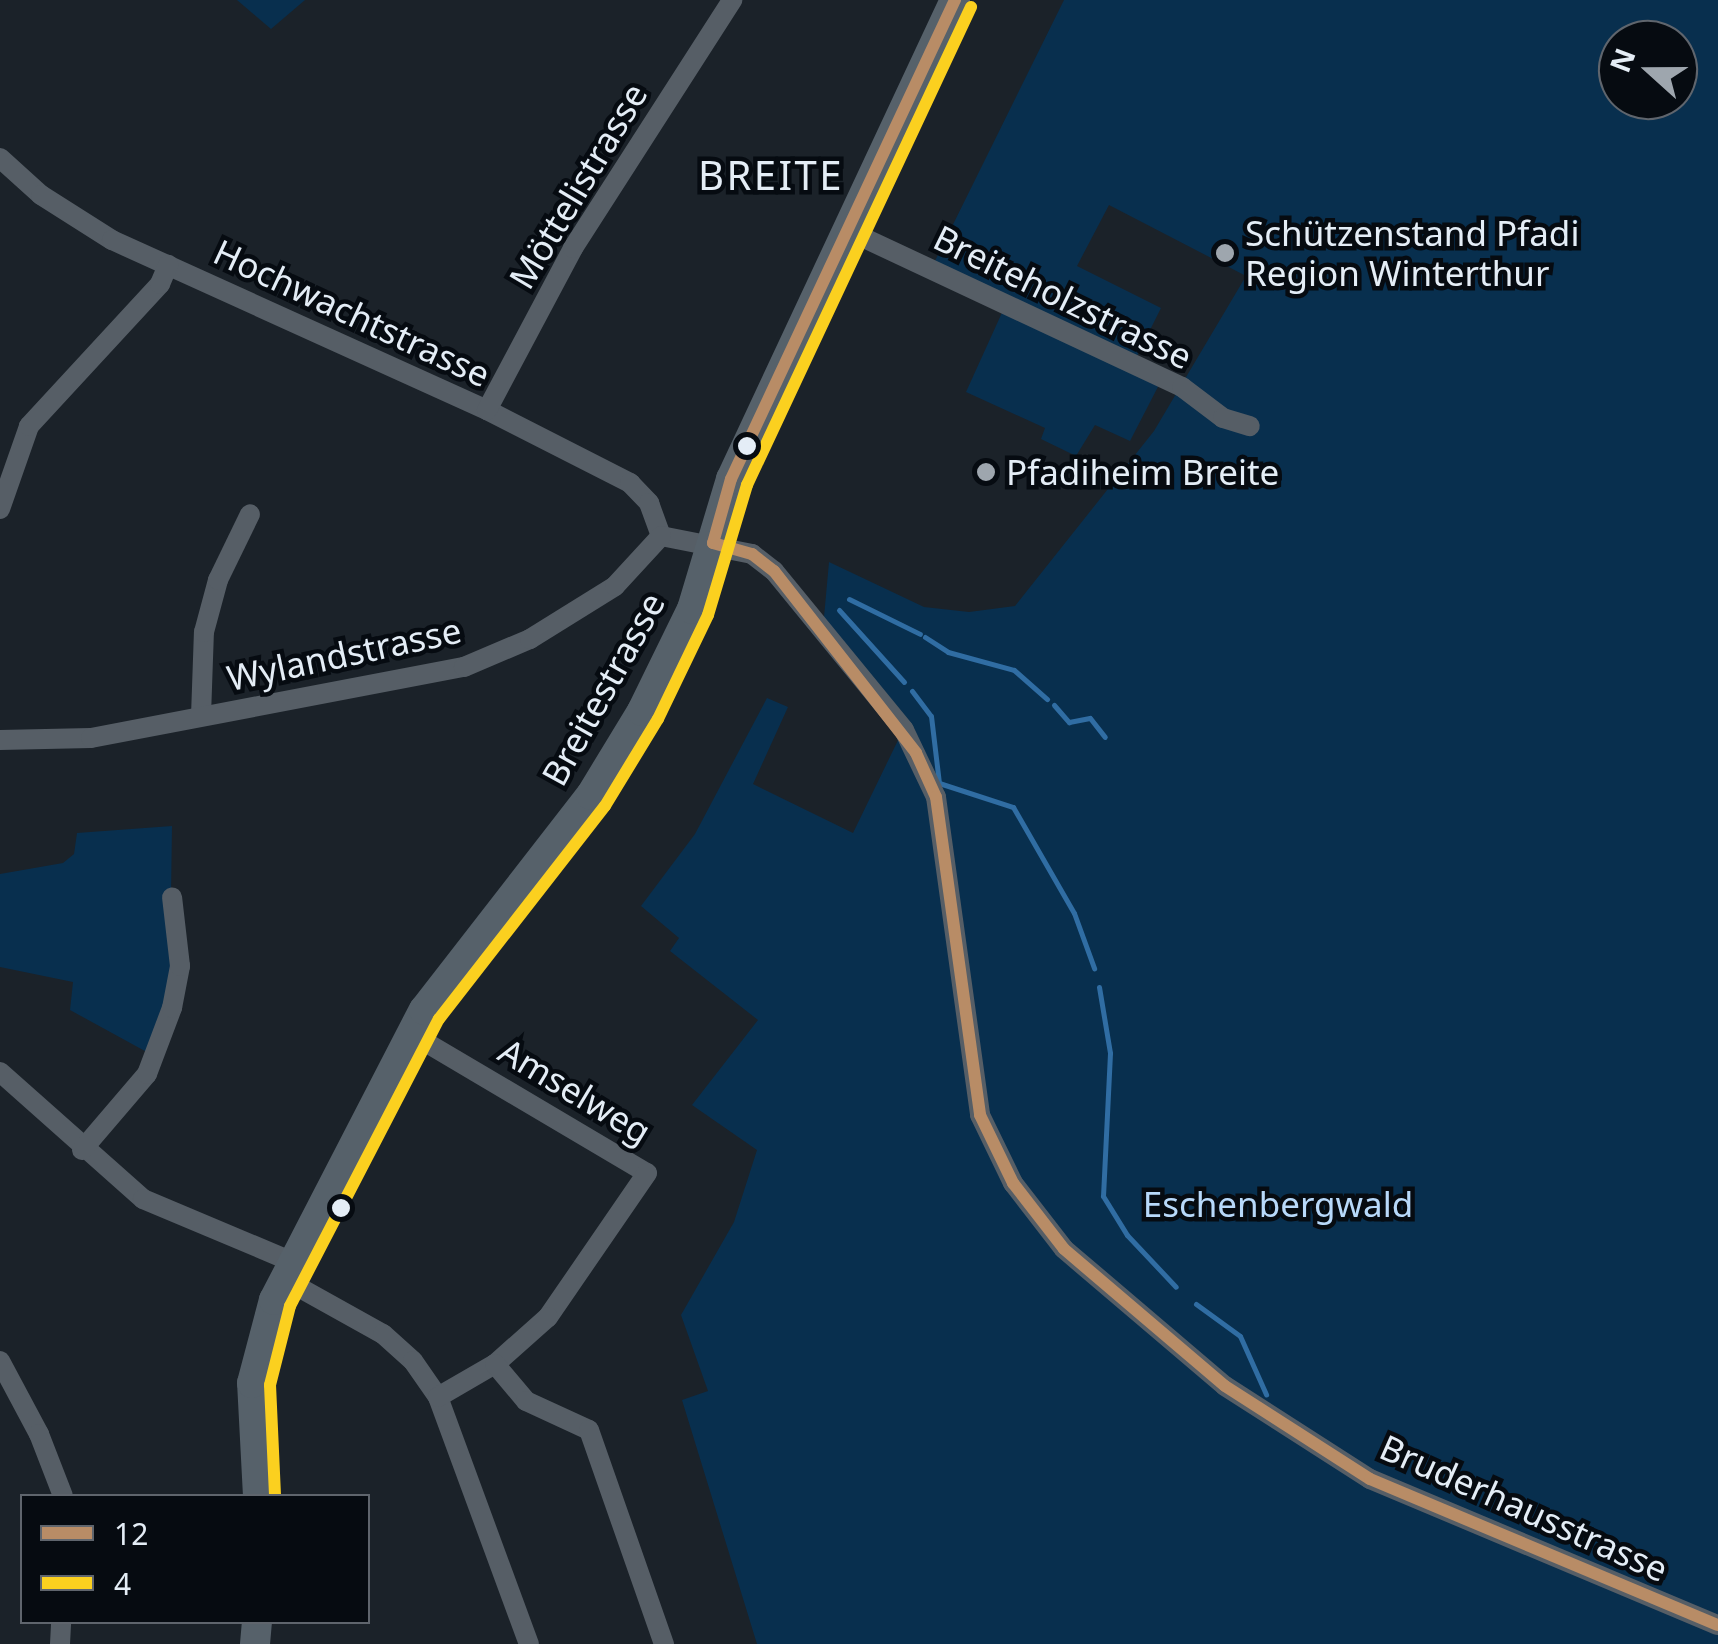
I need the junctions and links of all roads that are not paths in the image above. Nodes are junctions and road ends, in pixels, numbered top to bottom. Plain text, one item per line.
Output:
1 (732, 0) edge
2 (955, 0) edge
3 (0, 158) edge
4 (847, 230) junction
5 (168, 265) junction
6 (487, 410) junction
7 (1250, 426) dead end
8 (0, 509) edge
9 (250, 514) dead end
10 (661, 536) junction
11 (713, 543) junction
12 (201, 716) junction
13 (0, 740) edge
14 (172, 897) dead end
15 (410, 1032) junction
16 (0, 1072) edge
17 (82, 1150) junction
18 (289, 1270) junction
19 (0, 1361) edge
20 (495, 1364) junction
21 (438, 1397) junction
22 (62, 1494) edge
23 (258, 1494) edge
24 (1718, 1625) edge
25 (529, 1644) edge
26 (664, 1644) edge

1 - 6 street, Möttelistrasse
2 - 4 main road, Breitestrasse
3 - 5 street, Hochwachtstrasse
4 - 7 street, Breiteholzstrasse
4 - 11 main road, Breitestrasse
5 - 6 street, Hochwachtstrasse
5 - 8 street
6 - 10 street, Hochwachtstrasse
9 - 12 street
10 - 11 street, Bruderhausstrasse
10 - 12 street, Wylandstrasse
11 - 15 main road, Breitestrasse
11 - 24 street, Bruderhausstrasse
12 - 13 street, Wylandstrasse
14 - 17 street
15 - 18 main road, Breitestrasse
15 - 20 street, Amselweg
16 - 17 street
17 - 18 street
18 - 21 street
18 - 23 main road, Breitestrasse
19 - 22 street
20 - 21 street
20 - 26 street
21 - 25 street

